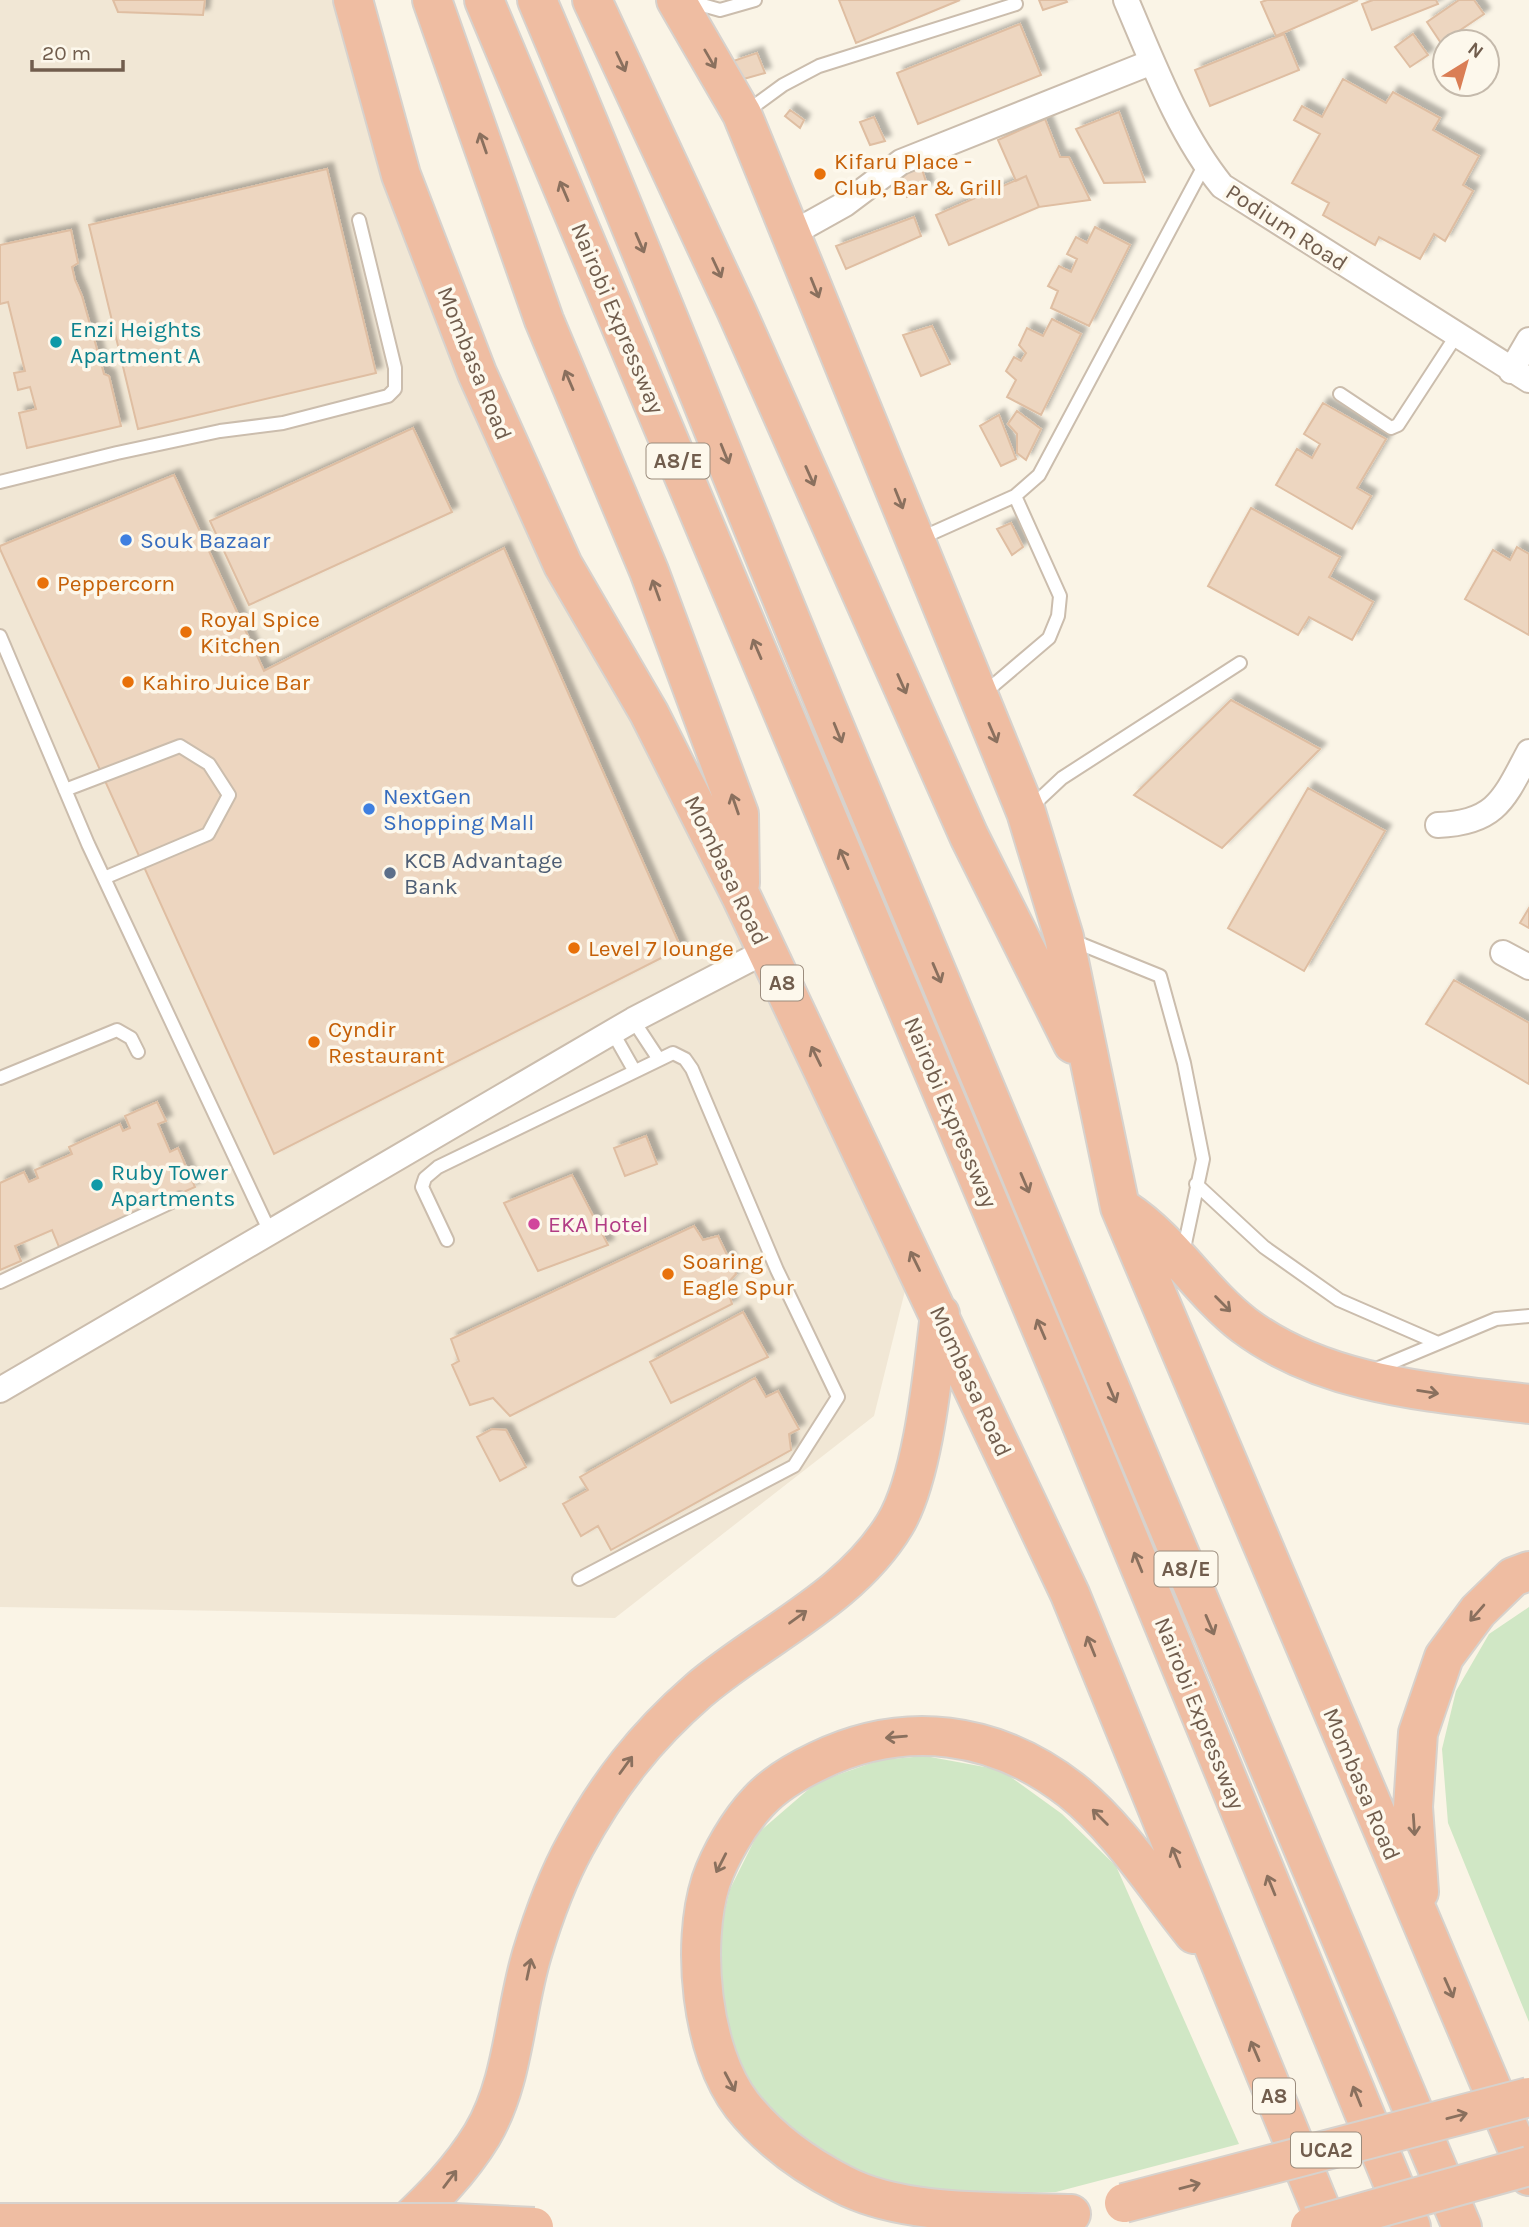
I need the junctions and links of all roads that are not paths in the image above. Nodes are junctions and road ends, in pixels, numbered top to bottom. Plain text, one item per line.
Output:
1 (353, 0) edge
2 (432, 0) edge
3 (484, 0) edge
4 (537, 0) edge
5 (592, 0) edge
6 (676, 0) edge
7 (684, 0) edge
8 (755, 0) edge
9 (1126, 0) edge
10 (1016, 4) dead end
11 (1152, 62) junction
12 (742, 114) junction
13 (1205, 164) junction
14 (359, 220) dead end
15 (793, 233) junction
16 (1456, 336) junction
17 (1529, 341) edge
18 (1520, 375) edge
19 (1339, 394) dead end
20 (0, 482) edge
21 (1015, 496) junction
22 (916, 541) junction
23 (0, 636) edge
24 (1240, 663) dead end
25 (978, 698) junction
26 (1529, 752) edge
27 (65, 790) junction
28 (1026, 812) junction
29 (1438, 825) dead end
30 (104, 878) junction
31 (741, 896) junction
32 (1064, 937) junction
33 (766, 951) junction
34 (1503, 953) dead end
35 (1529, 967) edge
36 (623, 1026) junction
37 (138, 1052) dead end
38 (658, 1058) junction
39 (634, 1070) junction
40 (0, 1078) edge
41 (1096, 1091) junction
42 (1196, 1184) junction
43 (180, 1198) dead end
44 (1121, 1207) junction
45 (270, 1232) junction
46 (447, 1240) dead end
47 (1181, 1260) junction
48 (0, 1282) edge
49 (940, 1314) junction
50 (1529, 1316) edge
51 (1438, 1343) junction
52 (1354, 1378) junction
53 (0, 1389) edge
54 (1529, 1404) edge
55 (1529, 1571) edge
56 (579, 1579) dead end
57 (1422, 1925) junction
58 (1220, 1966) junction
59 (1529, 2097) edge
60 (1529, 2166) edge
61 (1529, 2176) edge
62 (1071, 2214) junction
63 (0, 2223) edge
64 (402, 2227) edge
65 (534, 2227) edge
66 (990, 2227) edge
67 (1310, 2227) edge
68 (1328, 2227) edge
69 (1411, 2227) edge
70 (1462, 2227) edge

1 - 31 highway, Mombasa Road / A8
31 -> 2 highway
69 -> 3 highway, Nairobi Expressway / A8/E
4 -> 70 highway, Nairobi Expressway / A8/E
5 -> 41 highway
6 -> 12 highway, Mombasa Road
7 - 8 lane
9 - 11 street, Podium Road
10 - 12 lane
11 - 13 street, Podium Road
11 - 15 street
12 - 15 highway, Mombasa Road
13 - 16 street, Podium Road
13 - 21 lane
14 - 20 lane
15 -> 22 highway, Mombasa Road
16 - 18 street, Podium Road
16 - 19 lane
17 - 18 street
21 - 22 lane
21 - 25 lane
22 - 25 highway, Mombasa Road
23 - 27 lane
24 - 28 lane
25 -> 28 highway, Mombasa Road
26 - 29 street
27 - 30 lane
27 - 30 lane
28 - 32 highway, Mombasa Road
30 - 45 lane
31 - 33 highway, Mombasa Road / A8
32 - 41 highway, Mombasa Road
32 - 42 lane
33 - 36 street
49 -> 33 highway, Mombasa Road / A8
34 - 35 street
36 - 38 lane
36 - 39 lane
36 - 45 street
37 - 40 lane
38 - 39 lane
38 - 56 lane
39 - 46 lane
41 - 44 highway, Mombasa Road
42 - 47 lane
42 - 51 lane
43 - 48 lane
44 - 47 highway
44 - 57 highway, Mombasa Road
45 - 53 street
47 -> 52 highway
58 -> 49 highway, Mombasa Road / A8
64 -> 49 highway
50 - 51 lane
51 - 52 lane
52 -> 54 highway
55 -> 57 highway
57 -> 61 highway, Mombasa Road
58 -> 62 highway
68 -> 58 highway, A8
62 -> 59 highway, UCA2, bridge
60 - 67 highway, bridge
62 - 66 highway, UCA2
63 - 65 highway, bridge

